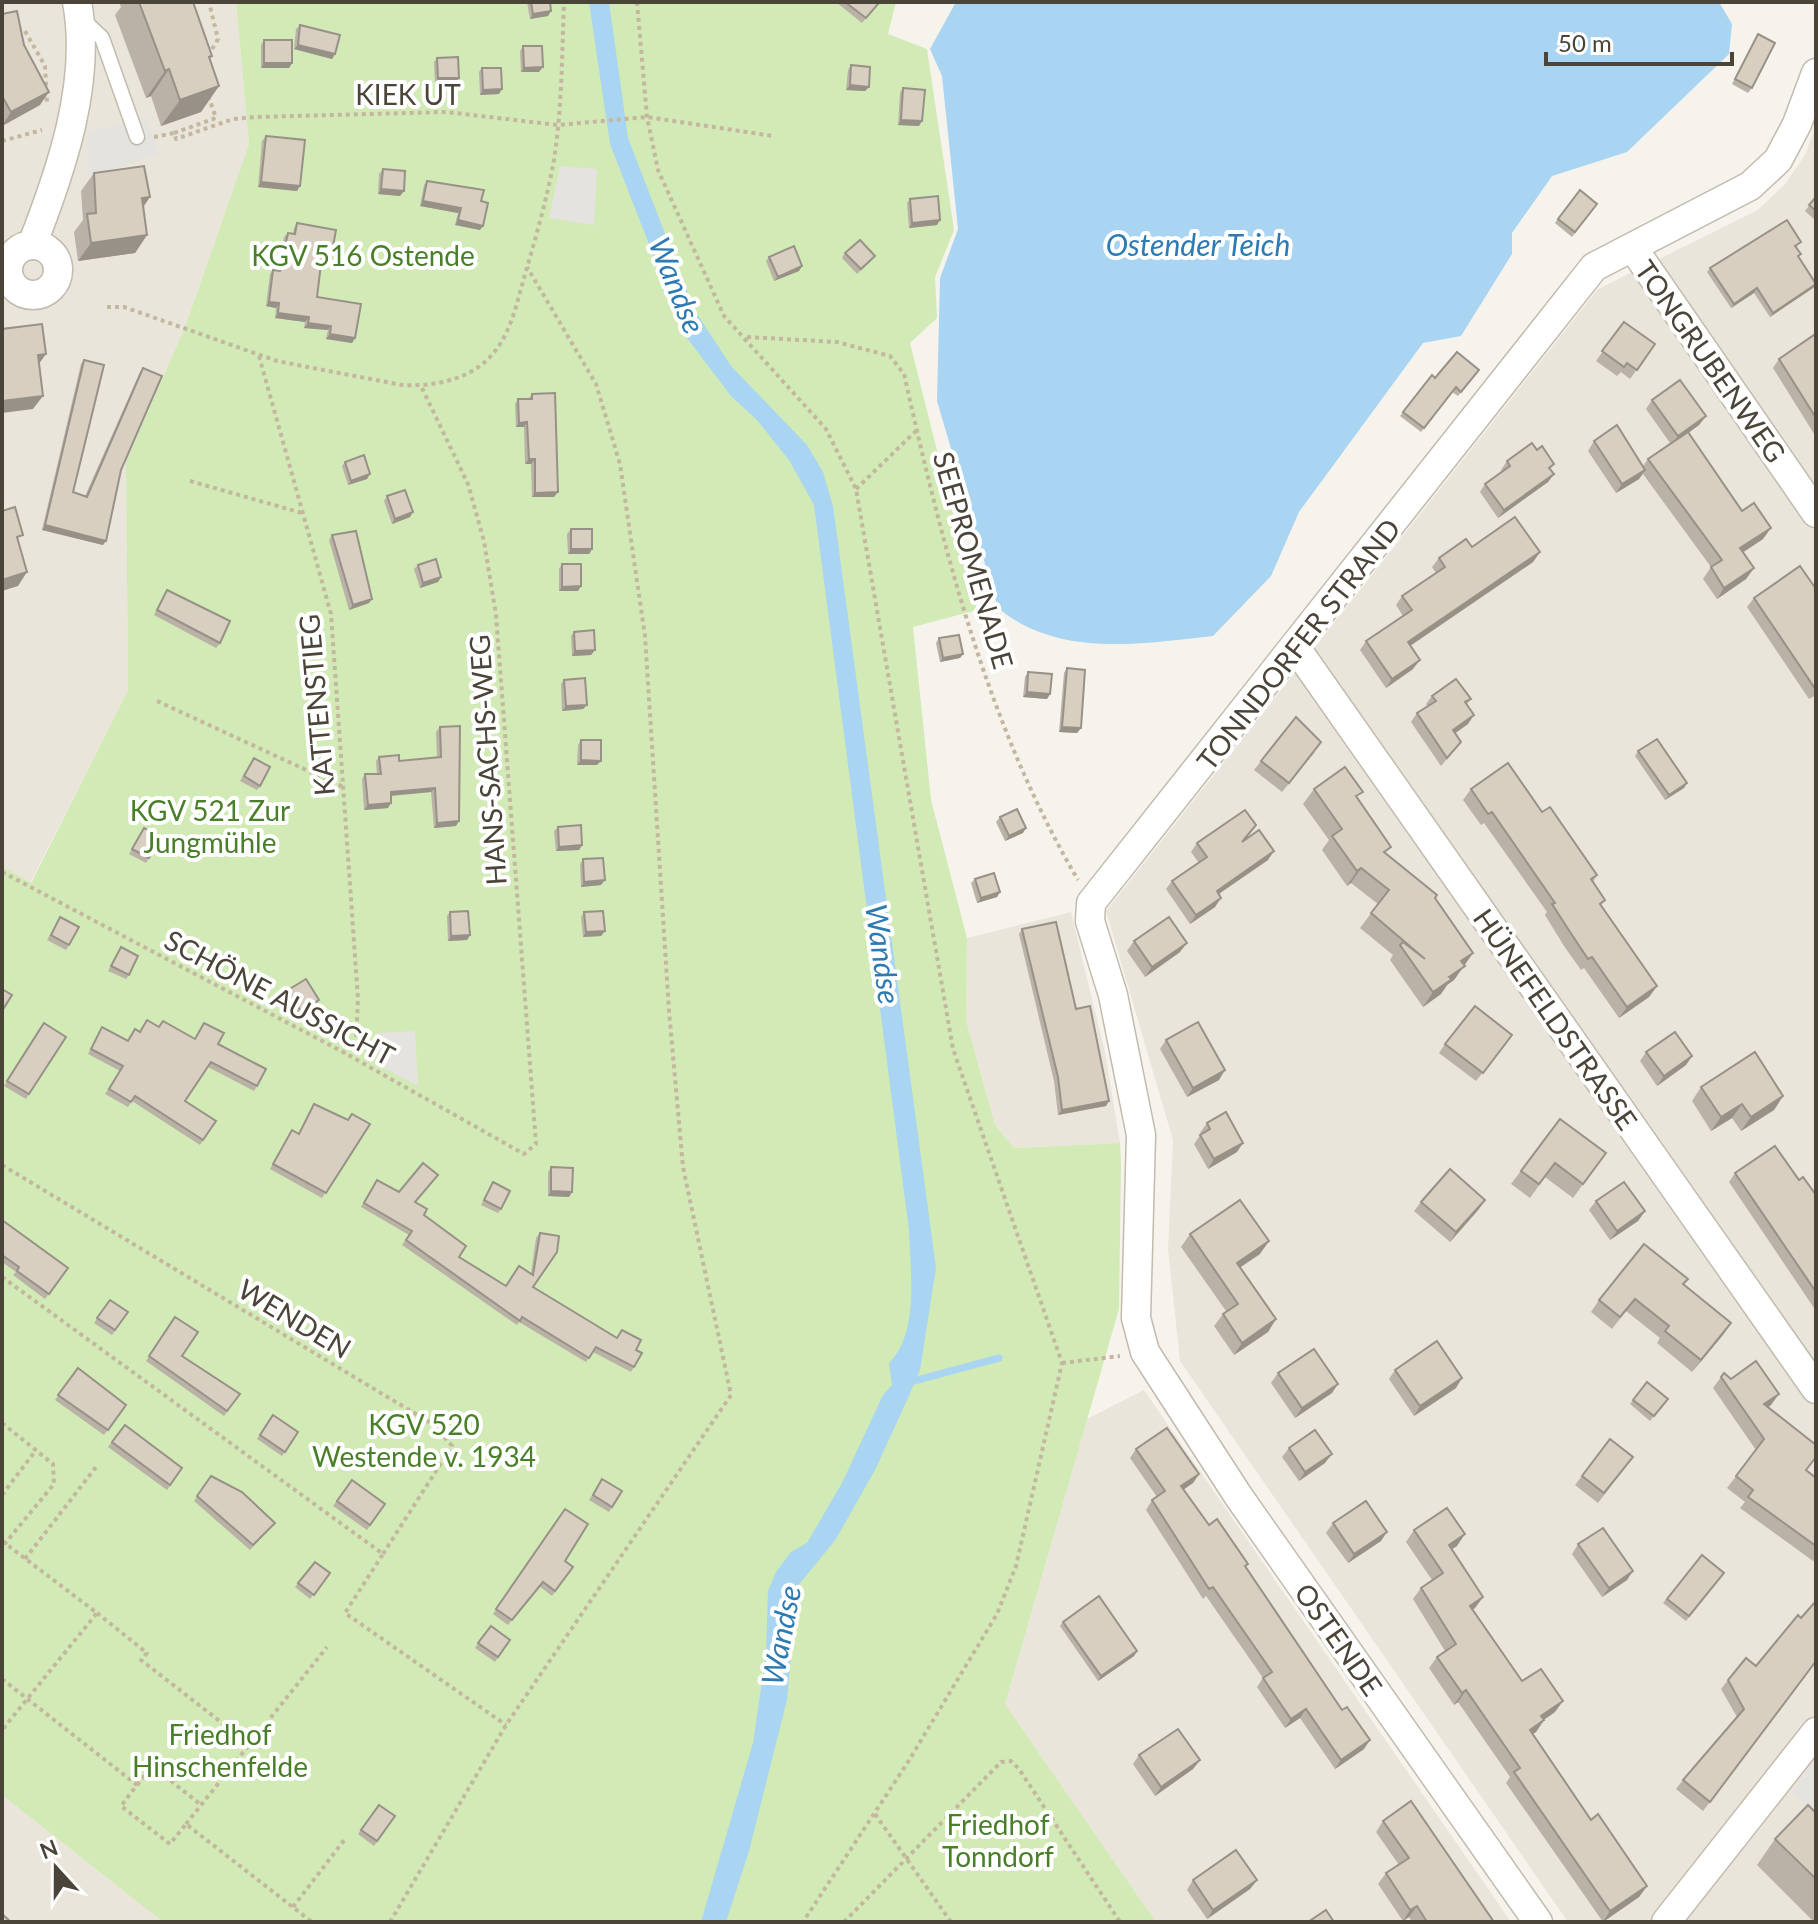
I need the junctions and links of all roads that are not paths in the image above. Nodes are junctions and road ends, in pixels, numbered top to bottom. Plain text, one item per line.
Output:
1 (78, 9) edge
2 (1816, 73) edge
3 (137, 137) road end
4 (32, 245) junction
5 (1633, 248) junction
6 (5, 271) edge
7 (1816, 513) edge
8 (1296, 648) junction
9 (1145, 1352) joint
10 (1816, 1389) edge
11 (1816, 1732) edge
12 (1538, 1922) edge
13 (1666, 1922) edge

1 - 3 lane
1 - 4 street
2 - 5 street, TONNDORFER STRAND
4 - 6 street
4 - 6 street
5 - 7 street, TONGRUBENWEG
5 - 8 street, TONNDORFER STRAND
8 - 9 street, TONNDORFER STRAND
8 - 10 street, HÜNEFELDSTRASSE
9 - 12 street, OSTENDE
11 - 13 street

